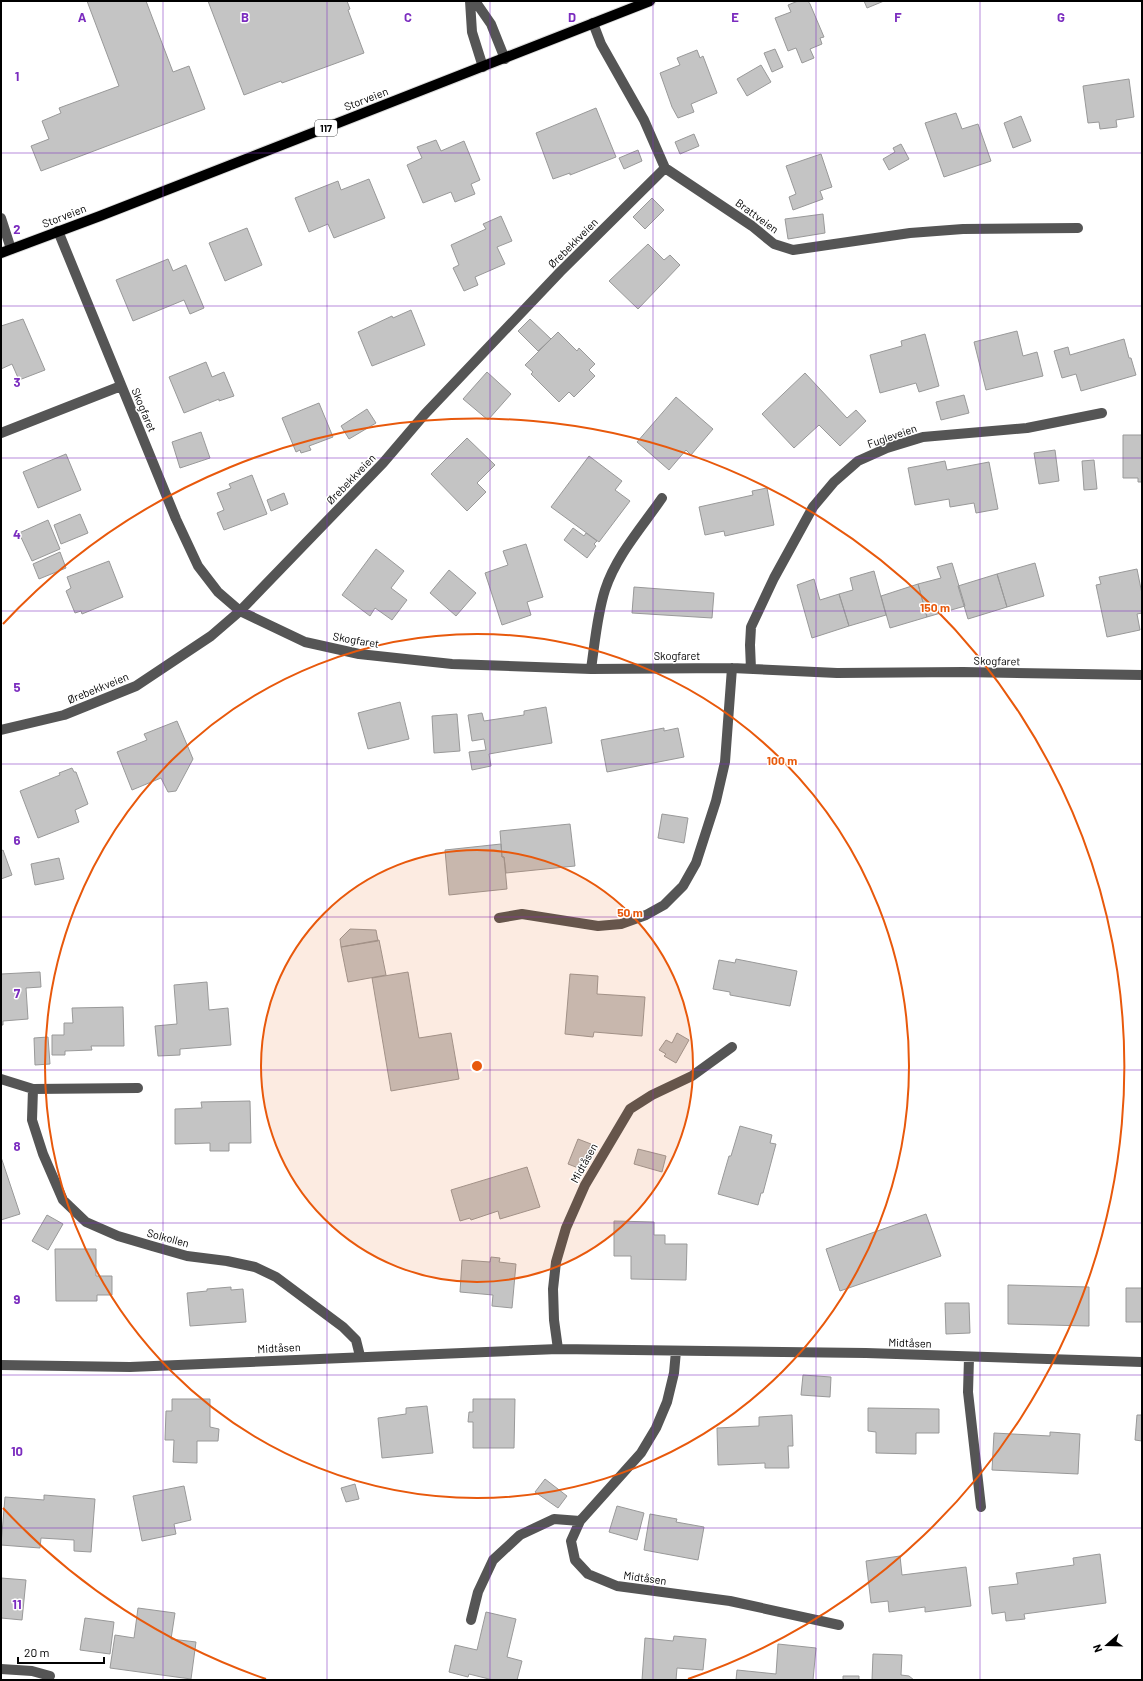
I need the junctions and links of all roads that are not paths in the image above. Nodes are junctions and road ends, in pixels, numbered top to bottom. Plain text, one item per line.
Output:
1 (470, 1) edge
2 (475, 1) edge
3 (650, 1) edge
4 (593, 23) junction
5 (505, 59) junction
6 (483, 67) junction
7 (665, 168) junction
8 (1, 218) edge
9 (1078, 228) dead end
10 (58, 231) junction
11 (11, 249) junction
12 (1, 253) edge
13 (121, 386) junction
14 (1102, 413) dead end
15 (1, 433) edge
16 (662, 498) dead end
17 (240, 610) junction
18 (732, 668) junction
19 (591, 669) junction
20 (751, 669) junction
21 (1142, 675) edge
22 (1, 730) edge
23 (499, 918) dead end
24 (732, 1046) dead end
25 (1, 1079) edge
26 (138, 1088) dead end
27 (33, 1089) junction
28 (558, 1349) junction
29 (676, 1351) junction
30 (360, 1356) junction
31 (969, 1358) junction
32 (1142, 1362) edge
33 (1, 1365) edge
34 (981, 1507) dead end
35 (580, 1521) junction
36 (470, 1620) dead end
37 (839, 1625) dead end
38 (1, 1669) edge
39 (50, 1676) dead end

1 - 6 street
2 - 5 street
3 - 4 main road, Storveien / 117
4 - 5 main road, Storveien / 117
4 - 7 street
5 - 6 main road, Storveien / 117
6 - 10 main road, Storveien / 117
7 - 9 street, Brattveien
7 - 17 street, Ørebekkveien
8 - 11 street
10 - 11 main road, Storveien / 117
10 - 13 street, Skogfaret
11 - 12 main road, Storveien / 117
13 - 15 street, Skogfaret
13 - 17 street, Skogfaret
14 - 20 street, Fugleveien
16 - 19 street
17 - 19 street, Skogfaret
17 - 22 street, Ørebekkveien
18 - 19 street, Skogfaret
18 - 20 street, Skogfaret
18 - 23 street
20 - 21 street, Skogfaret
24 - 28 street, Midtåsen
25 - 27 street
26 - 27 street
27 - 30 street, Solkollen
28 - 29 street, Midtåsen
28 - 30 street, Midtåsen
29 - 31 street, Midtåsen
29 - 35 street, Midtåsen
30 - 33 street, Midtåsen
31 - 32 street, Midtåsen
31 - 34 street
35 - 36 street
35 - 37 street, Midtåsen
38 - 39 street

